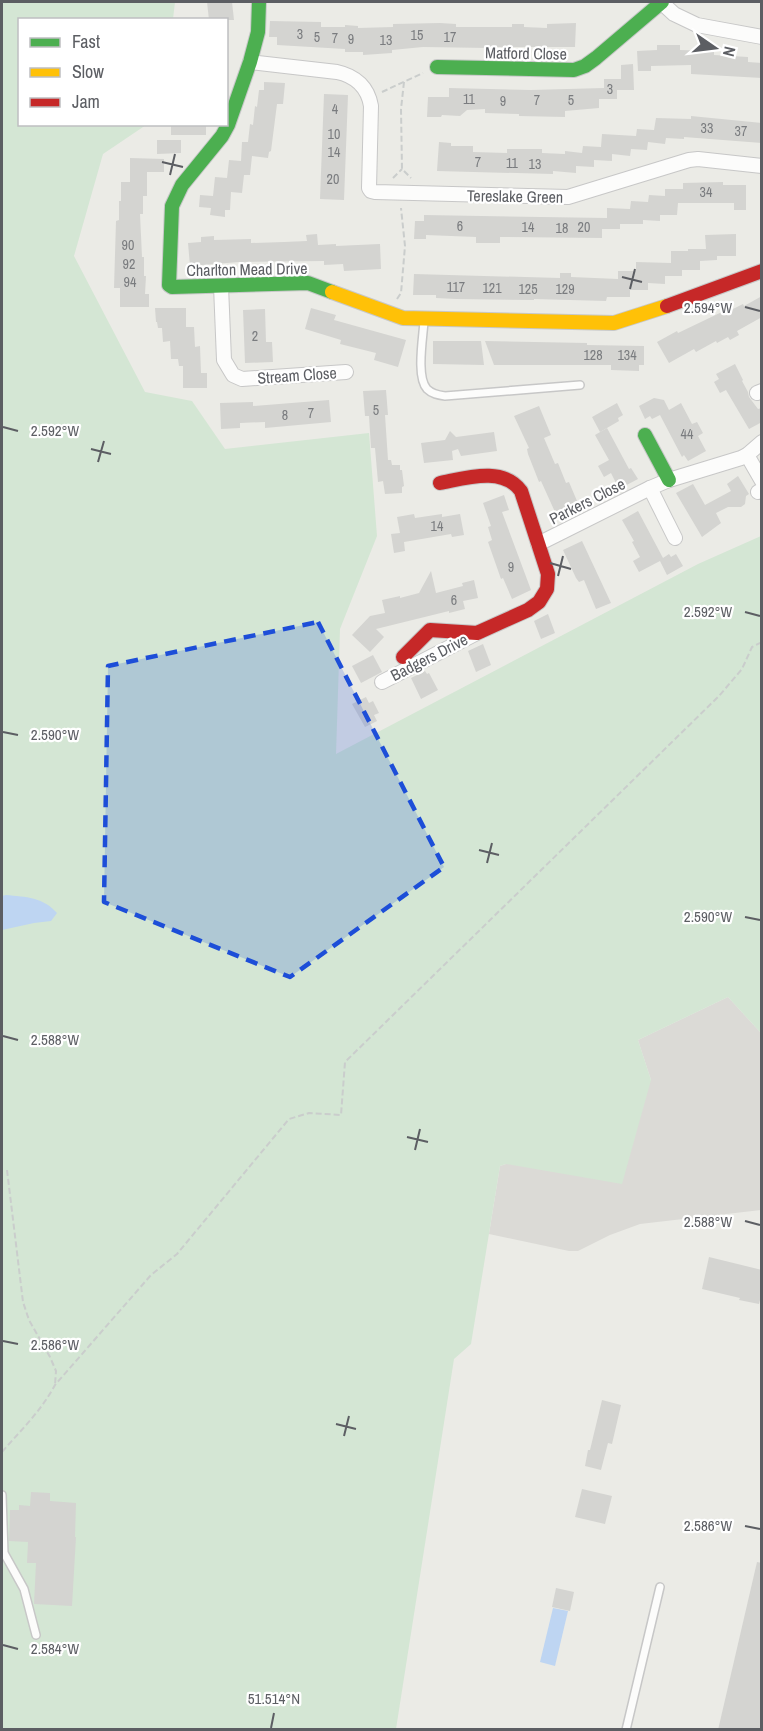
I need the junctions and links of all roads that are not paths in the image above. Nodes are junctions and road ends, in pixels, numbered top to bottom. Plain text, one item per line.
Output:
1 (259, 2) edge
2 (661, 2) edge
3 (762, 38) edge
4 (250, 62) junction
5 (437, 67) road end
6 (228, 125) edge
7 (227, 126) edge
8 (762, 166) edge
9 (762, 272) edge
10 (221, 286) junction
11 (424, 319) junction
12 (346, 372) dead end
13 (580, 385) dead end
14 (645, 435) dead end
15 (762, 442) edge
16 (747, 455) junction
17 (669, 480) junction
18 (440, 483) dead end
19 (650, 488) junction
20 (760, 488) edge
21 (675, 538) dead end
22 (538, 544) junction
23 (477, 633) junction
24 (403, 657) dead end
25 (382, 681) dead end
26 (2, 1495) edge
27 (660, 1587) dead end
28 (36, 1635) dead end
29 (626, 1730) edge

1 - 4 street, Charlton Mead Drive
2 - 3 street
2 - 5 street, Matford Close
4 - 6 street, Charlton Mead Drive
4 - 8 street, Tereslake Green
7 - 10 street, Charlton Mead Drive
9 - 11 street, Charlton Mead Drive
10 - 11 street, Charlton Mead Drive
10 - 12 street, Stream Close
11 - 13 lane
14 - 17 street
15 - 16 street
16 - 17 street, Parkers Close
16 - 20 street
17 - 19 street, Parkers Close
18 - 22 street, Parkers Close
19 - 21 street
19 - 22 street, Parkers Close
22 - 23 street, Parkers Close
23 - 24 street, Parkers Close
23 - 25 street, Badgers Drive
26 - 28 lane
27 - 29 lane

